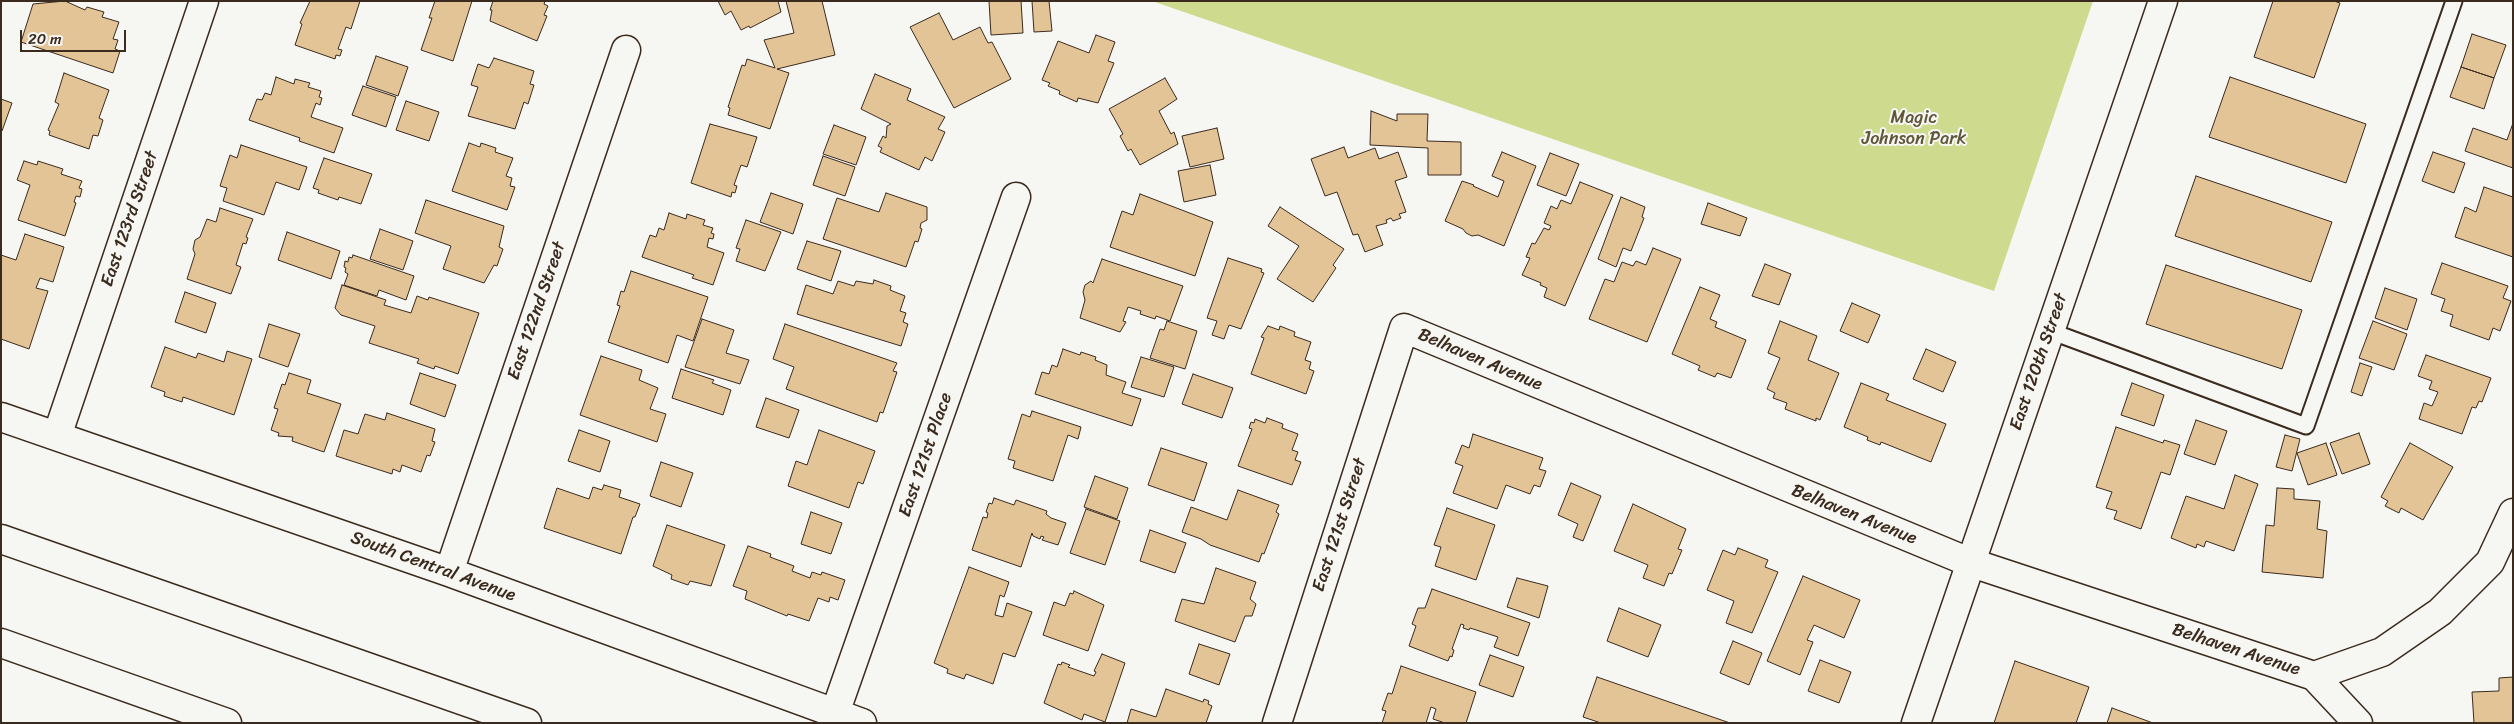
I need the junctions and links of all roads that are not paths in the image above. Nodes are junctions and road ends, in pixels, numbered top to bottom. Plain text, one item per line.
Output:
1 (204, 1) edge
2 (2163, 1) edge
3 (2454, 1) edge
4 (626, 50) dead end
5 (1016, 196) dead end
6 (1404, 328) joint
7 (2050, 330) junction
8 (1, 418) edge
9 (57, 436) junction
10 (2513, 513) edge
11 (1, 539) edge
12 (1969, 562) junction
13 (449, 572) junction
14 (1, 643) edge
15 (2314, 676) junction
16 (836, 714) junction
17 (227, 723) edge
18 (527, 723) edge
19 (862, 723) edge
20 (1277, 723) edge
21 (1916, 723) edge
22 (2358, 723) edge

1 - 9 street, East 123rd Street
2 - 7 street, East 120th Street
3 - 7 lane
4 - 13 street, East 122nd Street
5 - 16 street, East 121st Place
6 - 12 street, Belhaven Avenue
6 - 20 street, East 121st Street
7 - 12 street, East 120th Street
8 - 9 street, South Central Avenue
9 - 13 street, South Central Avenue
10 - 15 street
11 - 18 street
12 - 15 street, Belhaven Avenue
12 - 21 street, East 120th Street
13 - 16 street, South Central Avenue
14 - 17 street
15 - 22 street
16 - 19 street, South Central Avenue

